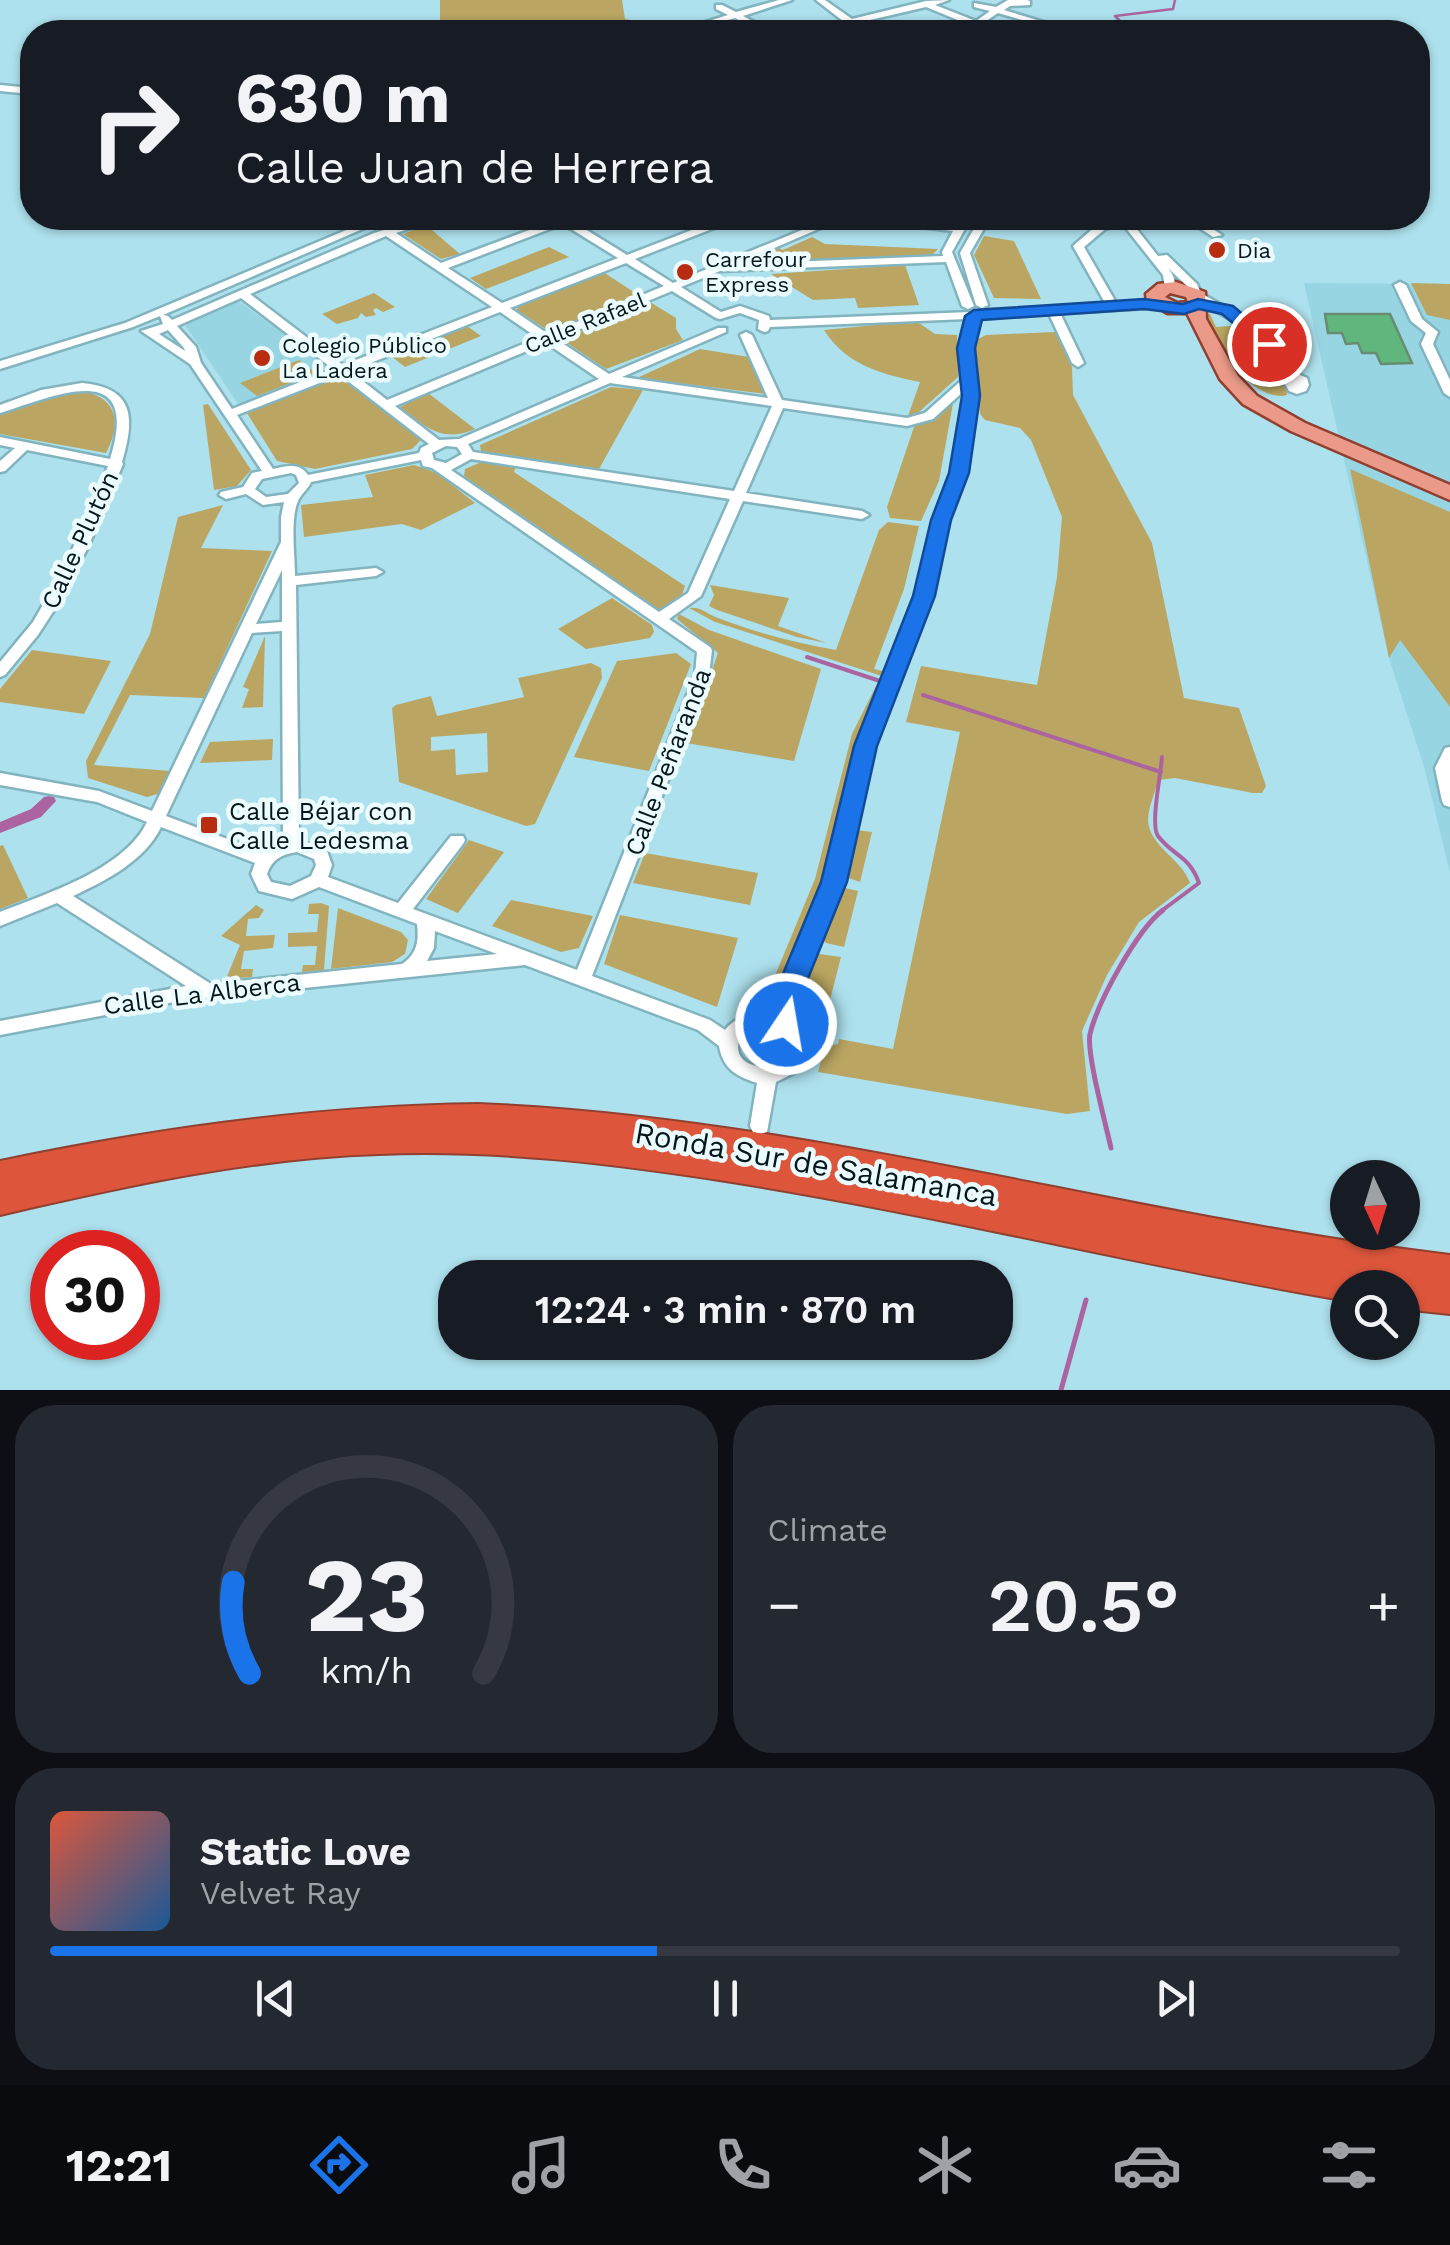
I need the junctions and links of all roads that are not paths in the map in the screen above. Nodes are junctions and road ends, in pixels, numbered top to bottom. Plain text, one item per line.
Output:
1 (788, 0) edge
2 (820, 0) edge
3 (918, 0) edge
4 (945, 0) edge
5 (1025, 1) edge
6 (930, 5) junction
7 (977, 5) dead end
8 (719, 7) dead end
9 (995, 10) junction
10 (734, 15) junction
11 (717, 20) edge
12 (744, 20) edge
13 (852, 20) joint
14 (966, 20) edge
15 (981, 20) edge
16 (1022, 20) edge
17 (1044, 20) edge
18 (355, 230) edge
19 (394, 230) edge
20 (537, 230) edge
21 (589, 230) edge
22 (700, 230) edge
23 (810, 230) edge
24 (959, 230) edge
25 (979, 230) edge
26 (1103, 230) edge
27 (1133, 230) edge
28 (1210, 230) edge
29 (387, 232) junction
30 (1217, 234) dead end
31 (1139, 236) junction
32 (633, 256) junction
33 (948, 259) junction
34 (440, 267) junction
35 (718, 268) junction
36 (678, 284) junction
37 (1400, 285) dead end
38 (242, 293) junction
39 (1108, 300) junction
40 (1181, 300) junction
41 (501, 308) junction
42 (976, 309) junction
43 (1052, 309) junction
44 (156, 314) junction
45 (724, 319) junction
46 (766, 321) junction
47 (172, 323) junction
48 (129, 325) junction
49 (1448, 326) dead end
50 (151, 332) junction
51 (1432, 332) junction
52 (746, 335) junction
53 (547, 339) junction
54 (195, 362) junction
55 (1078, 363) dead end
56 (0, 365) edge
57 (342, 371) junction
58 (608, 379) junction
59 (1296, 379) dead end
60 (968, 380) junction
61 (1450, 393) edge
62 (386, 405) junction
63 (778, 406) junction
64 (0, 409) edge
65 (229, 414) junction
66 (0, 442) edge
67 (436, 444) junction
68 (23, 446) junction
69 (463, 454) junction
70 (424, 456) junction
71 (1357, 456) junction
72 (117, 464) junction
73 (438, 467) junction
74 (0, 468) edge
75 (268, 470) junction
76 (306, 479) junction
77 (464, 483) junction
78 (248, 490) junction
79 (1450, 492) edge
80 (226, 495) dead end
81 (738, 495) junction
82 (292, 498) junction
83 (275, 501) junction
84 (1450, 502) edge
85 (862, 515) dead end
86 (288, 517) junction
87 (288, 542) junction
88 (376, 572) dead end
89 (288, 581) junction
90 (660, 618) junction
91 (288, 626) junction
92 (247, 629) junction
93 (0, 672) edge
94 (1447, 756) edge
95 (0, 779) edge
96 (1450, 800) edge
97 (158, 820) junction
98 (456, 840) dead end
99 (291, 846) junction
100 (265, 860) junction
101 (318, 880) junction
102 (59, 896) junction
103 (401, 912) junction
104 (0, 919) edge
105 (425, 921) junction
106 (528, 958) junction
107 (173, 969) junction
108 (406, 970) junction
109 (582, 979) junction
110 (208, 991) junction
111 (156, 998) junction
112 (786, 998) junction
113 (765, 1018) junction
114 (786, 1024) junction
115 (0, 1028) edge
116 (733, 1034) junction
117 (767, 1077) junction
118 (760, 1126) dead end
119 (0, 1178) edge
120 (0, 1199) edge
121 (1450, 1272) edge
122 (1330, 1281) edge
123 (1420, 1293) edge
124 (1450, 1296) edge

1 - 10 street
2 - 13 street
3 - 6 street
4 - 6 street
5 - 9 street
5 - 17 street
6 - 13 street
6 - 14 street
7 - 9 street
8 - 10 street
9 - 15 street
9 - 16 street
10 - 11 street
10 - 12 street
18 - 44 street
19 - 29 street
20 - 34 street
21 - 32 street
22 - 32 street
23 - 35 street, Calle Rafael
24 - 33 street
25 - 42 street
26 - 39 street
27 - 31 street
28 - 30 street
29 - 34 street
29 - 38 street
31 - 40 street
31 - 40 street
32 - 36 street
32 - 41 street
33 - 35 street
33 - 42 street
34 - 41 street
35 - 36 street, Calle Rafael
36 - 45 street
36 - 53 street, Calle Rafael
37 - 51 street
38 - 47 street
38 - 57 street
39 - 40 street
39 - 42 street
40 - 43 street
40 - 59 street
40 - 71 main road
41 - 53 street
41 - 57 street
42 - 43 street
42 - 46 street
42 - 60 street
43 - 55 street
44 - 47 street
44 - 48 street
45 - 46 street
45 - 52 street
45 - 58 street
46 - 52 street
47 - 50 street
47 - 54 street
48 - 50 street
48 - 56 street
49 - 51 street
50 - 54 street
51 - 61 street
52 - 63 street
53 - 58 street
53 - 62 street, Calle Rafael
54 - 65 street
57 - 62 street
57 - 65 street
58 - 63 street
58 - 69 street
60 - 63 street
60 - 112 street
62 - 67 street
63 - 81 street
64 - 72 street, Calle Plutón
65 - 75 street
66 - 68 street
67 - 69 street
67 - 70 street
68 - 72 street
68 - 74 street
69 - 73 street
69 - 77 street
69 - 81 street
70 - 73 street, Calle Peñaranda
70 - 76 street
71 - 79 main road
71 - 84 main road
72 - 93 street, Calle Plutón
73 - 77 street, Calle Peñaranda
75 - 76 street
75 - 78 street
76 - 82 street
77 - 90 street, Calle Peñaranda
78 - 80 street
78 - 83 street
81 - 85 street
81 - 90 street
82 - 83 street
82 - 86 street
83 - 86 street
86 - 87 street
87 - 89 street
87 - 92 street
88 - 89 street
89 - 91 street
90 - 109 street, Calle Peñaranda
91 - 92 street
91 - 99 street
92 - 97 street
94 - 96 street
95 - 97 street
97 - 100 street
97 - 102 street
98 - 103 street
99 - 100 street
99 - 101 street
100 - 101 street
101 - 103 street
102 - 104 street
102 - 107 street
103 - 105 street
105 - 106 street
105 - 108 street
106 - 108 street, Calle La Alberca
106 - 109 street
107 - 110 street
107 - 111 street
108 - 110 street, Calle La Alberca
109 - 116 street
110 - 111 street, Calle La Alberca
111 - 115 street, Calle La Alberca
112 - 113 street
112 - 114 street
113 - 114 street
113 - 116 street
114 - 117 street
116 - 117 street
117 - 118 street
119 - 121 highway, Ronda Sur de Salamanca
120 - 122 highway, Ronda Sur de Salamanca
123 - 124 highway

